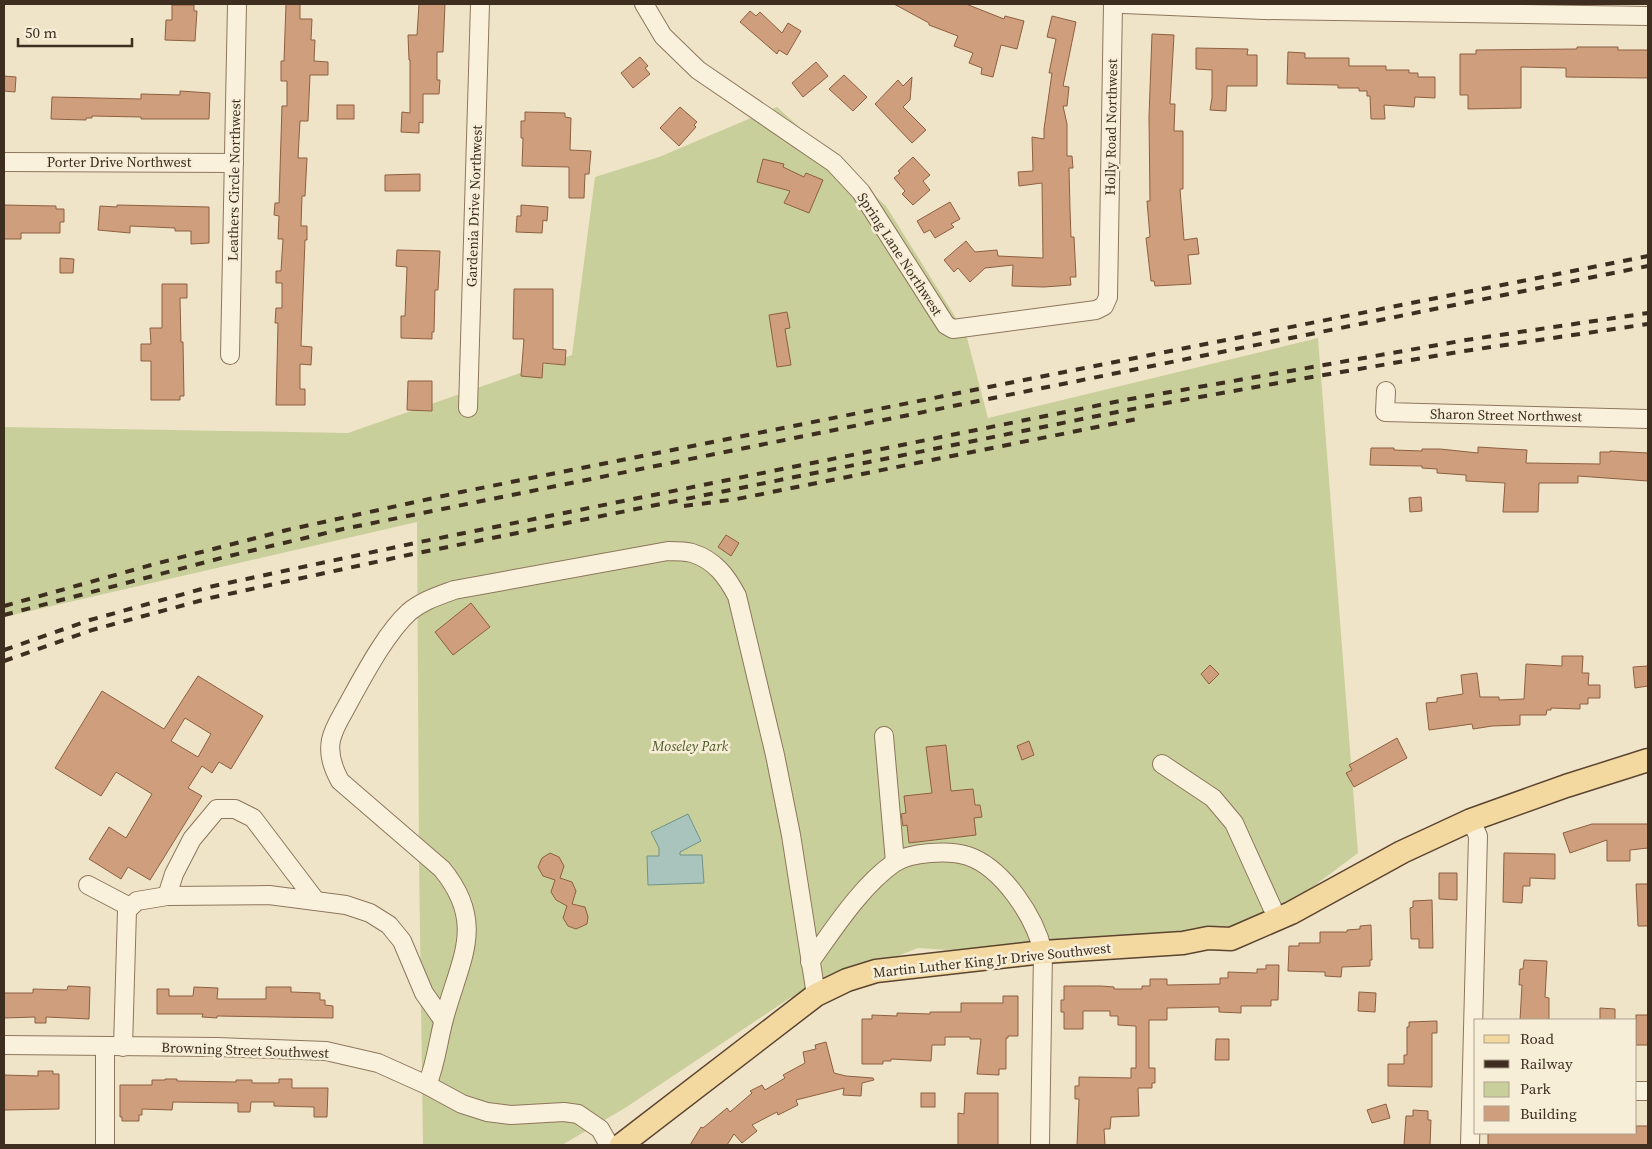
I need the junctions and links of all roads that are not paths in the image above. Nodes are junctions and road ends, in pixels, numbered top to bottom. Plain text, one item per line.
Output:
1 (237, 4) edge
2 (480, 4) edge
3 (644, 4) edge
4 (1113, 4) edge
5 (1122, 4) edge
6 (1648, 16) edge
7 (4, 162) edge
8 (234, 163) junction
9 (1108, 250) joint
10 (230, 356) dead end
11 (1386, 391) dead end
12 (468, 408) dead end
13 (1648, 419) edge
14 (884, 736) dead end
15 (1648, 746) edge
16 (1648, 760) edge
17 (1162, 764) dead end
18 (1472, 820) junction
19 (895, 862) junction
20 (88, 885) dead end
21 (167, 896) junction
22 (316, 901) junction
23 (130, 907) junction
24 (1272, 907) junction
25 (1208, 938) junction
26 (1043, 952) junction
27 (810, 962) junction
28 (816, 995) junction
29 (1474, 1019) edge
30 (443, 1020) junction
31 (1474, 1038) edge
32 (4, 1045) edge
33 (104, 1046) junction
34 (123, 1047) junction
35 (427, 1085) junction
36 (1473, 1088) edge
37 (105, 1145) edge
38 (609, 1145) edge
39 (621, 1145) edge
40 (1040, 1145) edge
41 (1470, 1145) edge

1 - 8 street, Leathers Circle Northwest
2 - 12 street, Gardenia Drive Northwest
3 - 9 street, Spring Lane Northwest
4 - 9 street, Holly Road Northwest
5 - 6 street
7 - 8 street, Porter Drive Northwest
8 - 10 street, Leathers Circle Northwest
11 - 13 street, Sharon Street Northwest
14 - 19 street
15 - 24 main road, Martin Luther King Jr Drive Southwest
16 - 18 main road, Martin Luther King Jr Drive Southwest
17 - 24 street
18 - 25 main road, Martin Luther King Jr Drive Southwest
18 - 29 street
19 - 26 street
19 - 27 street
20 - 23 street
21 - 22 street
21 - 22 street
21 - 23 street
22 - 30 street
23 - 34 street
24 - 25 main road, Martin Luther King Jr Drive Southwest
25 - 26 main road, Martin Luther King Jr Drive Southwest
26 - 28 main road, Martin Luther King Jr Drive Southwest
26 - 40 street
27 - 28 street
27 - 30 street
28 - 39 main road, Martin Luther King Jr Drive Southwest
30 - 35 street
31 - 36 street
32 - 33 street, Browning Street Southwest
33 - 34 street, Browning Street Southwest
33 - 37 street
34 - 35 street, Browning Street Southwest
35 - 38 street, Browning Street Southwest
36 - 41 street

